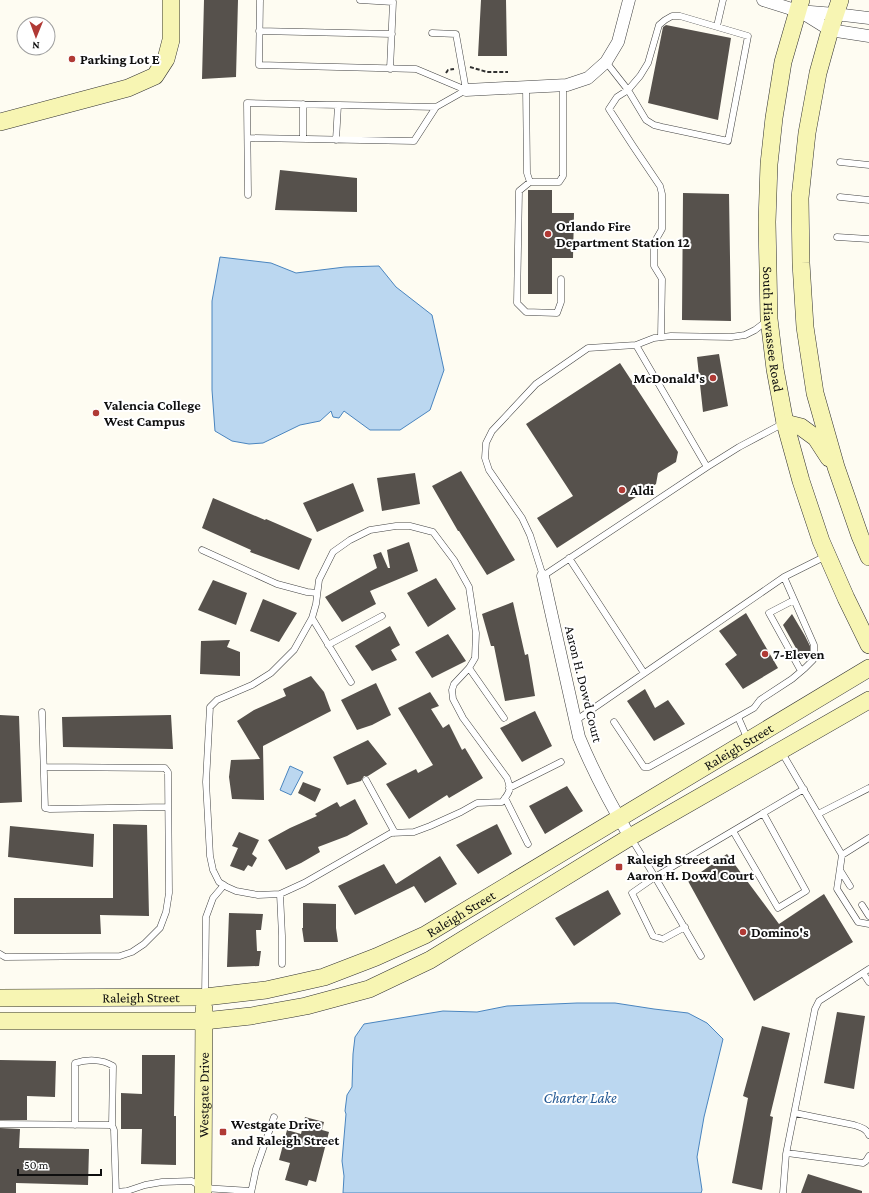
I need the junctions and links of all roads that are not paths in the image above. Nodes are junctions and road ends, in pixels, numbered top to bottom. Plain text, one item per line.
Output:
1 (171, 0) edge
2 (260, 0) edge
3 (360, 0) edge
4 (629, 0) edge
5 (723, 0) edge
6 (763, 0) edge
7 (800, 5) edge
8 (837, 7) edge
9 (869, 18) edge
10 (717, 26) junction
11 (830, 30) junction
12 (260, 31) junction
13 (432, 33) dead end
14 (392, 34) junction
15 (869, 36) edge
16 (606, 62) junction
17 (390, 69) junction
18 (563, 85) junction
19 (526, 87) junction
20 (466, 90) junction
21 (628, 90) junction
22 (303, 104) junction
23 (338, 105) junction
24 (436, 107) junction
25 (0, 122) edge
26 (248, 138) junction
27 (303, 139) junction
28 (336, 140) junction
29 (840, 162) dead end
30 (869, 165) edge
31 (530, 182) junction
32 (248, 195) dead end
33 (840, 197) dead end
34 (869, 200) edge
35 (837, 237) dead end
36 (869, 239) edge
37 (561, 279) dead end
38 (769, 319) junction
39 (661, 337) junction
40 (636, 345) junction
41 (785, 423) junction
42 (707, 467) junction
43 (836, 468) junction
44 (202, 550) dead end
45 (828, 555) junction
46 (869, 557) edge
47 (569, 558) junction
48 (543, 576) junction
49 (784, 577) junction
50 (317, 593) junction
51 (794, 600) junction
52 (382, 616) dead end
53 (312, 618) junction
54 (328, 645) junction
55 (869, 645) edge
56 (469, 668) junction
57 (869, 668) edge
58 (801, 672) junction
59 (644, 674) junction
60 (350, 682) dead end
61 (869, 700) edge
62 (42, 712) dead end
63 (738, 717) junction
64 (504, 718) dead end
65 (575, 722) junction
66 (614, 722) dead end
67 (748, 741) junction
68 (780, 751) junction
69 (561, 762) dead end
70 (44, 767) junction
71 (366, 780) dead end
72 (509, 788) junction
73 (869, 788) edge
74 (804, 789) junction
75 (505, 798) junction
76 (168, 807) junction
77 (762, 813) junction
78 (818, 814) junction
79 (619, 818) junction
80 (733, 831) junction
81 (395, 832) junction
82 (630, 837) junction
83 (869, 839) edge
84 (528, 844) dead end
85 (842, 855) junction
86 (840, 870) junction
87 (655, 877) junction
88 (224, 885) junction
89 (850, 886) dead end
90 (280, 894) junction
91 (862, 905) dead end
92 (869, 916) edge
93 (869, 924) edge
94 (684, 927) junction
95 (0, 954) edge
96 (701, 956) dead end
97 (282, 964) dead end
98 (866, 971) edge
99 (869, 982) edge
100 (205, 997) junction
101 (0, 998) edge
102 (0, 1021) edge
103 (204, 1021) junction
104 (795, 1113) junction
105 (274, 1117) dead end
106 (0, 1124) edge
107 (75, 1125) junction
108 (112, 1125) junction
109 (869, 1135) edge
110 (787, 1153) junction
111 (869, 1156) edge
112 (201, 1191) edge
113 (116, 1192) edge
114 (251, 1192) edge
115 (783, 1193) edge

1 - 25 street
2 - 12 lane
3 - 14 lane
4 - 16 street
5 - 10 lane
6 - 7 street
7 - 8 street
7 - 11 street
7 - 38 street, South Hiawassee Road
8 - 9 street
8 - 11 street
10 - 21 lane
10 - 21 lane
11 - 15 street
11 - 43 street
12 - 14 lane
12 - 17 lane
13 - 20 lane
14 - 17 lane
16 - 18 street
16 - 21 lane
17 - 20 lane
18 - 19 street
18 - 31 lane
19 - 20 street
19 - 31 lane
20 - 24 lane
21 - 39 lane
22 - 23 lane
22 - 26 lane
22 - 27 lane
23 - 24 lane
23 - 28 lane
24 - 28 lane
26 - 27 lane
26 - 32 lane
27 - 28 lane
29 - 30 lane
31 - 37 lane
33 - 34 lane
35 - 36 lane
38 - 39 lane
38 - 41 street, South Hiawassee Road
39 - 40 lane
40 - 42 lane
40 - 48 lane
41 - 42 lane
41 - 43 street
41 - 45 street, South Hiawassee Road
42 - 47 lane
43 - 46 street
44 - 50 lane
45 - 49 lane
45 - 55 street, South Hiawassee Road
47 - 48 lane
47 - 59 lane
48 - 65 street, Aaron H. Dowd Court
49 - 51 lane
49 - 59 lane
50 - 53 lane
50 - 56 lane
51 - 58 lane
51 - 58 lane
52 - 54 lane
53 - 54 lane
53 - 88 lane
54 - 60 lane
56 - 64 lane
56 - 72 lane
57 - 67 street, Raleigh Street
58 - 63 lane
59 - 65 lane
61 - 68 street, Raleigh Street
62 - 70 lane
63 - 66 lane
63 - 67 lane
65 - 79 street, Aaron H. Dowd Court
67 - 79 street, Raleigh Street
68 - 74 lane
68 - 82 street, Raleigh Street
69 - 72 lane
70 - 76 lane
70 - 76 lane
71 - 81 lane
72 - 75 lane
73 - 78 lane
74 - 77 lane
74 - 78 lane
75 - 81 lane
75 - 84 lane
76 - 95 lane
77 - 80 lane
77 - 80 lane
78 - 85 lane
79 - 82 street, Aaron H. Dowd Court
79 - 100 street, Raleigh Street
80 - 87 lane
81 - 90 lane
82 - 87 lane
82 - 103 street, Raleigh Street
83 - 85 lane
85 - 86 lane
86 - 89 lane
86 - 93 lane
87 - 94 lane
87 - 94 lane
88 - 90 lane
88 - 100 lane
90 - 97 lane
91 - 92 lane
94 - 96 lane
98 - 99 lane
98 - 104 lane
100 - 101 street, Raleigh Street
100 - 103 street, Westgate Drive
102 - 103 street, Raleigh Street
103 - 112 street, Westgate Drive
104 - 109 lane
104 - 110 lane
105 - 114 lane
106 - 107 lane
107 - 108 lane
107 - 108 lane
108 - 113 lane
110 - 111 lane
110 - 115 lane
112 - 113 lane
112 - 114 lane

